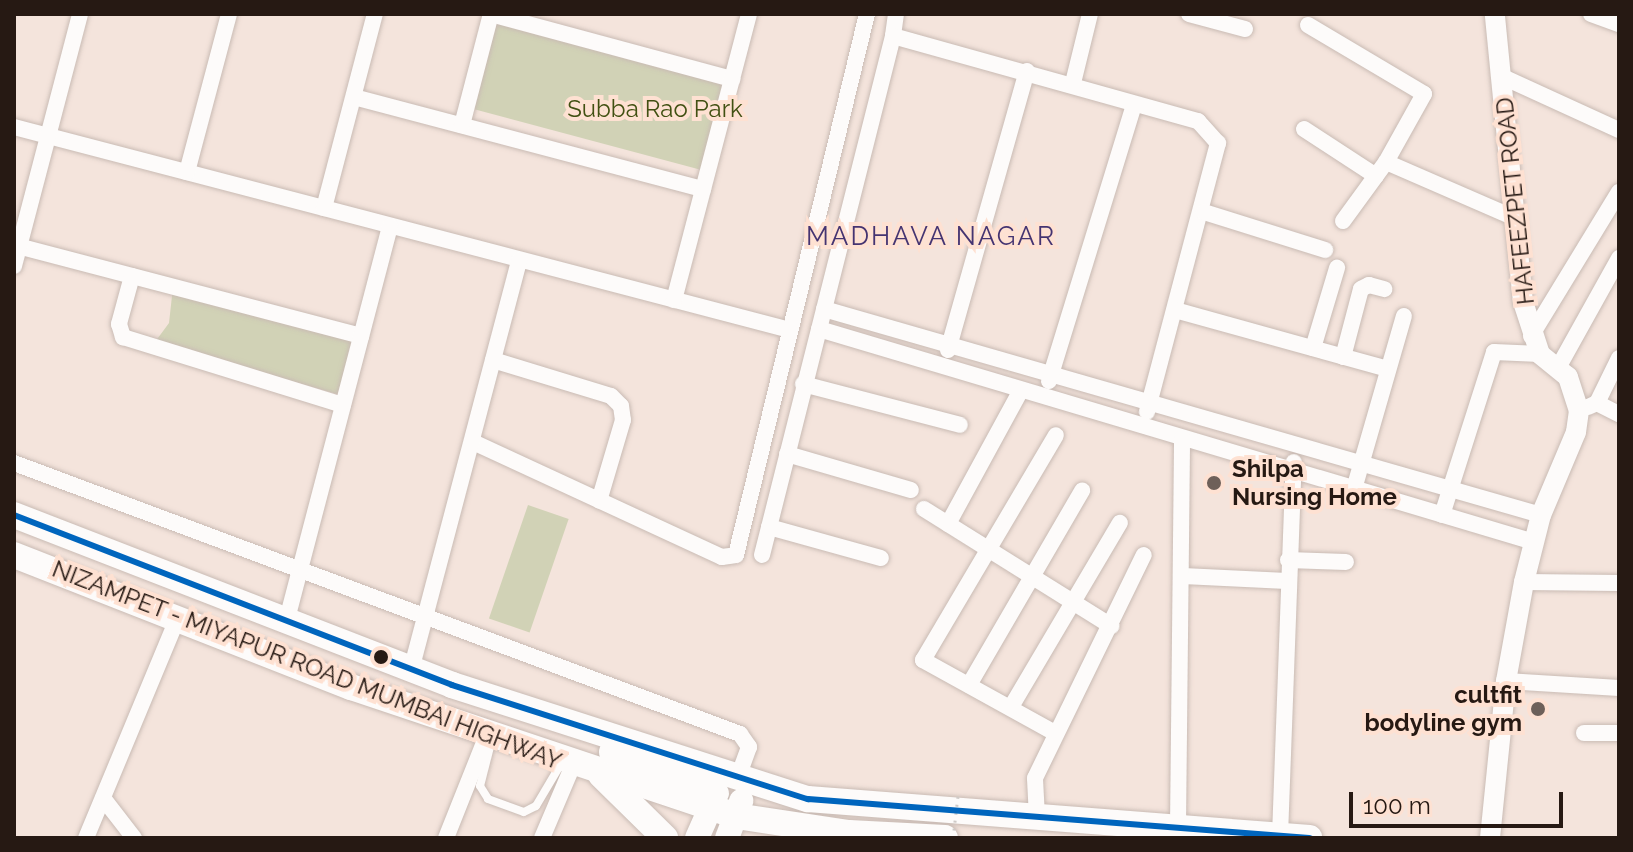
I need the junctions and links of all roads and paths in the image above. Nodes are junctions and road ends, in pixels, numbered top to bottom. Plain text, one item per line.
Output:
1 (80, 14) edge
2 (229, 14) edge
3 (375, 14) edge
4 (491, 14) edge
5 (749, 14) edge
6 (867, 14) edge
7 (896, 14) edge
8 (1090, 14) edge
9 (1189, 14) edge
10 (1495, 14) edge
11 (1591, 14) edge
12 (1619, 24) edge
13 (1308, 25) dead end
14 (1245, 29) dead end
15 (893, 36) junction
16 (1027, 71) junction
17 (1503, 77) junction
18 (732, 79) junction
19 (1073, 83) junction
20 (354, 97) junction
21 (1134, 104) junction
22 (462, 125) junction
23 (14, 127) edge
24 (1304, 129) dead end
25 (1619, 130) edge
26 (48, 136) junction
27 (1381, 169) junction
28 (187, 172) junction
29 (703, 189) junction
30 (1619, 192) edge
31 (324, 208) junction
32 (1204, 212) junction
33 (1517, 219) junction
34 (1343, 221) dead end
35 (390, 226) junction
36 (17, 246) edge
37 (1325, 250) dead end
38 (1619, 258) edge
39 (519, 260) junction
40 (14, 266) edge
41 (1337, 268) dead end
42 (132, 276) junction
43 (1384, 289) dead end
44 (674, 300) junction
45 (824, 309) junction
46 (1175, 310) junction
47 (1404, 316) dead end
48 (819, 329) junction
49 (790, 330) junction
50 (361, 336) junction
51 (950, 342) junction
52 (1536, 345) junction
53 (1313, 348) junction
54 (1343, 357) junction
55 (1619, 358) edge
56 (493, 360) junction
57 (1559, 366) junction
58 (944, 367) junction
59 (1388, 369) junction
60 (1051, 373) junction
61 (803, 384) junction
62 (1021, 390) junction
63 (1045, 397) junction
64 (1149, 403) junction
65 (343, 405) junction
66 (1588, 407) junction
67 (1619, 414) edge
68 (960, 425) dead end
69 (1144, 425) junction
70 (1056, 435) dead end
71 (1182, 438) junction
72 (473, 442) junction
73 (1297, 449) junction
74 (787, 454) junction
75 (14, 463) edge
76 (1361, 465) junction
77 (1291, 470) junction
78 (1354, 489) junction
79 (911, 490) dead end
80 (1082, 491) dead end
81 (1449, 491) junction
82 (599, 501) junction
83 (750, 504) junction
84 (924, 509) dead end
85 (14, 515) edge
86 (1442, 515) junction
87 (1541, 515) junction
88 (770, 521) junction
89 (1120, 523) dead end
90 (948, 524) junction
91 (1534, 542) junction
92 (990, 550) junction
93 (14, 555) edge
94 (762, 555) dead end
95 (1144, 555) dead end
96 (881, 558) dead end
97 (1288, 560) junction
98 (1346, 562) dead end
99 (301, 568) junction
100 (1029, 575) junction
101 (1183, 576) junction
102 (1287, 581) junction
103 (1524, 582) junction
104 (1619, 583) edge
105 (1073, 602) junction
106 (426, 613) junction
107 (178, 617) junction
108 (287, 619) junction
109 (1111, 626) junction
110 (411, 670) junction
111 (1506, 681) junction
112 (969, 685) junction
113 (1619, 688) edge
114 (1011, 707) junction
115 (1055, 733) junction
116 (1584, 733) dead end
117 (1619, 733) edge
118 (490, 736) junction
119 (568, 763) junction
120 (601, 775) junction
121 (958, 796) dead end
122 (103, 798) junction
123 (728, 806) edge
124 (1037, 817) junction
125 (1178, 827) junction
126 (1069, 829) edge
127 (1102, 830) edge
128 (886, 836) edge
129 (1280, 836) edge
130 (86, 838) edge
131 (134, 838) edge
132 (446, 838) edge
133 (542, 838) edge
134 (665, 838) edge
135 (697, 838) edge
136 (943, 838) edge
137 (953, 838) edge
138 (1309, 838) edge
139 (1490, 838) edge

1 - 26 street
2 - 28 street
3 - 20 street
4 - 18 street
4 - 22 street
5 - 18 street
6 - 49 street
7 - 15 street
8 - 19 street
9 - 14 street
10 - 17 street, HAFEEZPET ROAD
11 - 12 street
13 - 27 street
15 - 16 street
15 - 45 street
16 - 19 street
16 - 51 street
17 - 25 street
17 - 33 street, HAFEEZPET ROAD
18 - 29 street
19 - 21 street
20 - 22 street
20 - 31 street
21 - 32 street
21 - 60 street
22 - 29 street
23 - 26 street
24 - 27 street
26 - 28 street
26 - 36 street
27 - 33 street
27 - 34 street
28 - 31 street
29 - 44 street
30 - 52 street
31 - 35 street
32 - 37 street
32 - 46 street
33 - 52 street, HAFEEZPET ROAD
35 - 39 street
35 - 50 street
36 - 40 street
36 - 42 street
38 - 57 street
39 - 44 street
39 - 56 street
41 - 53 street
42 - 50 street
42 - 65 street
43 - 54 street
44 - 49 street
45 - 48 street
45 - 51 street
46 - 53 street
46 - 64 street
47 - 59 street
48 - 58 street
48 - 61 street
49 - 83 street
50 - 65 street
51 - 58 street
51 - 60 street
52 - 57 street
52 - 81 street
53 - 54 street
54 - 59 street
55 - 66 street
56 - 72 street
56 - 82 street
57 - 66 street
58 - 62 street
59 - 76 street
60 - 63 street
60 - 64 street
61 - 68 street
61 - 74 street
62 - 63 street
62 - 90 street
63 - 69 street
64 - 69 street
64 - 73 street
65 - 99 street
66 - 67 street
66 - 87 street
69 - 71 street
70 - 92 street
71 - 77 street
71 - 101 street
72 - 82 street
72 - 106 street
73 - 76 street
73 - 77 street
74 - 79 street
74 - 88 street
75 - 99 street
76 - 78 street
76 - 81 street
77 - 78 street
77 - 97 street
78 - 86 street
80 - 100 street
81 - 86 street
81 - 87 street
82 - 83 street
83 - 88 street
84 - 90 street
85 - 108 highway, NIZAMPET - MIYAPUR ROAD MUMBAI HIGHWAY
86 - 91 street
87 - 91 street
88 - 94 street
88 - 96 street
89 - 105 street
90 - 92 street
91 - 103 street
92 - 100 street
92 - 112 street
93 - 107 highway, NIZAMPET - MIYAPUR ROAD MUMBAI HIGHWAY
95 - 109 street
97 - 98 street
97 - 102 street
99 - 106 street
99 - 108 street
100 - 105 street
100 - 112 street
101 - 102 street
101 - 125 street
102 - 129 street
103 - 104 street
103 - 111 street
105 - 109 street
105 - 114 street
106 - 110 street
106 - 123 street
107 - 118 highway, NIZAMPET - MIYAPUR ROAD MUMBAI HIGHWAY
107 - 122 street
108 - 110 highway, NIZAMPET - MIYAPUR ROAD MUMBAI HIGHWAY
109 - 115 street
110 - 123 highway, NIZAMPET - MIYAPUR ROAD MUMBAI HIGHWAY
111 - 113 street
111 - 139 street
112 - 114 street
114 - 115 street
115 - 124 street
116 - 117 street
118 - 119 highway, NIZAMPET - MIYAPUR ROAD MUMBAI HIGHWAY
118 - 119 lane
118 - 132 street
119 - 120 highway, NIZAMPET - MIYAPUR ROAD MUMBAI HIGHWAY
119 - 133 street
120 - 123 highway, NIZAMPET - MIYAPUR ROAD MUMBAI HIGHWAY
120 - 134 highway
121 - 137 path, bridge
122 - 130 street
122 - 131 street
123 - 124 highway
123 - 128 highway
123 - 135 main road
124 - 126 highway
125 - 127 highway
125 - 129 highway
126 - 127 highway
128 - 136 highway
129 - 138 highway

